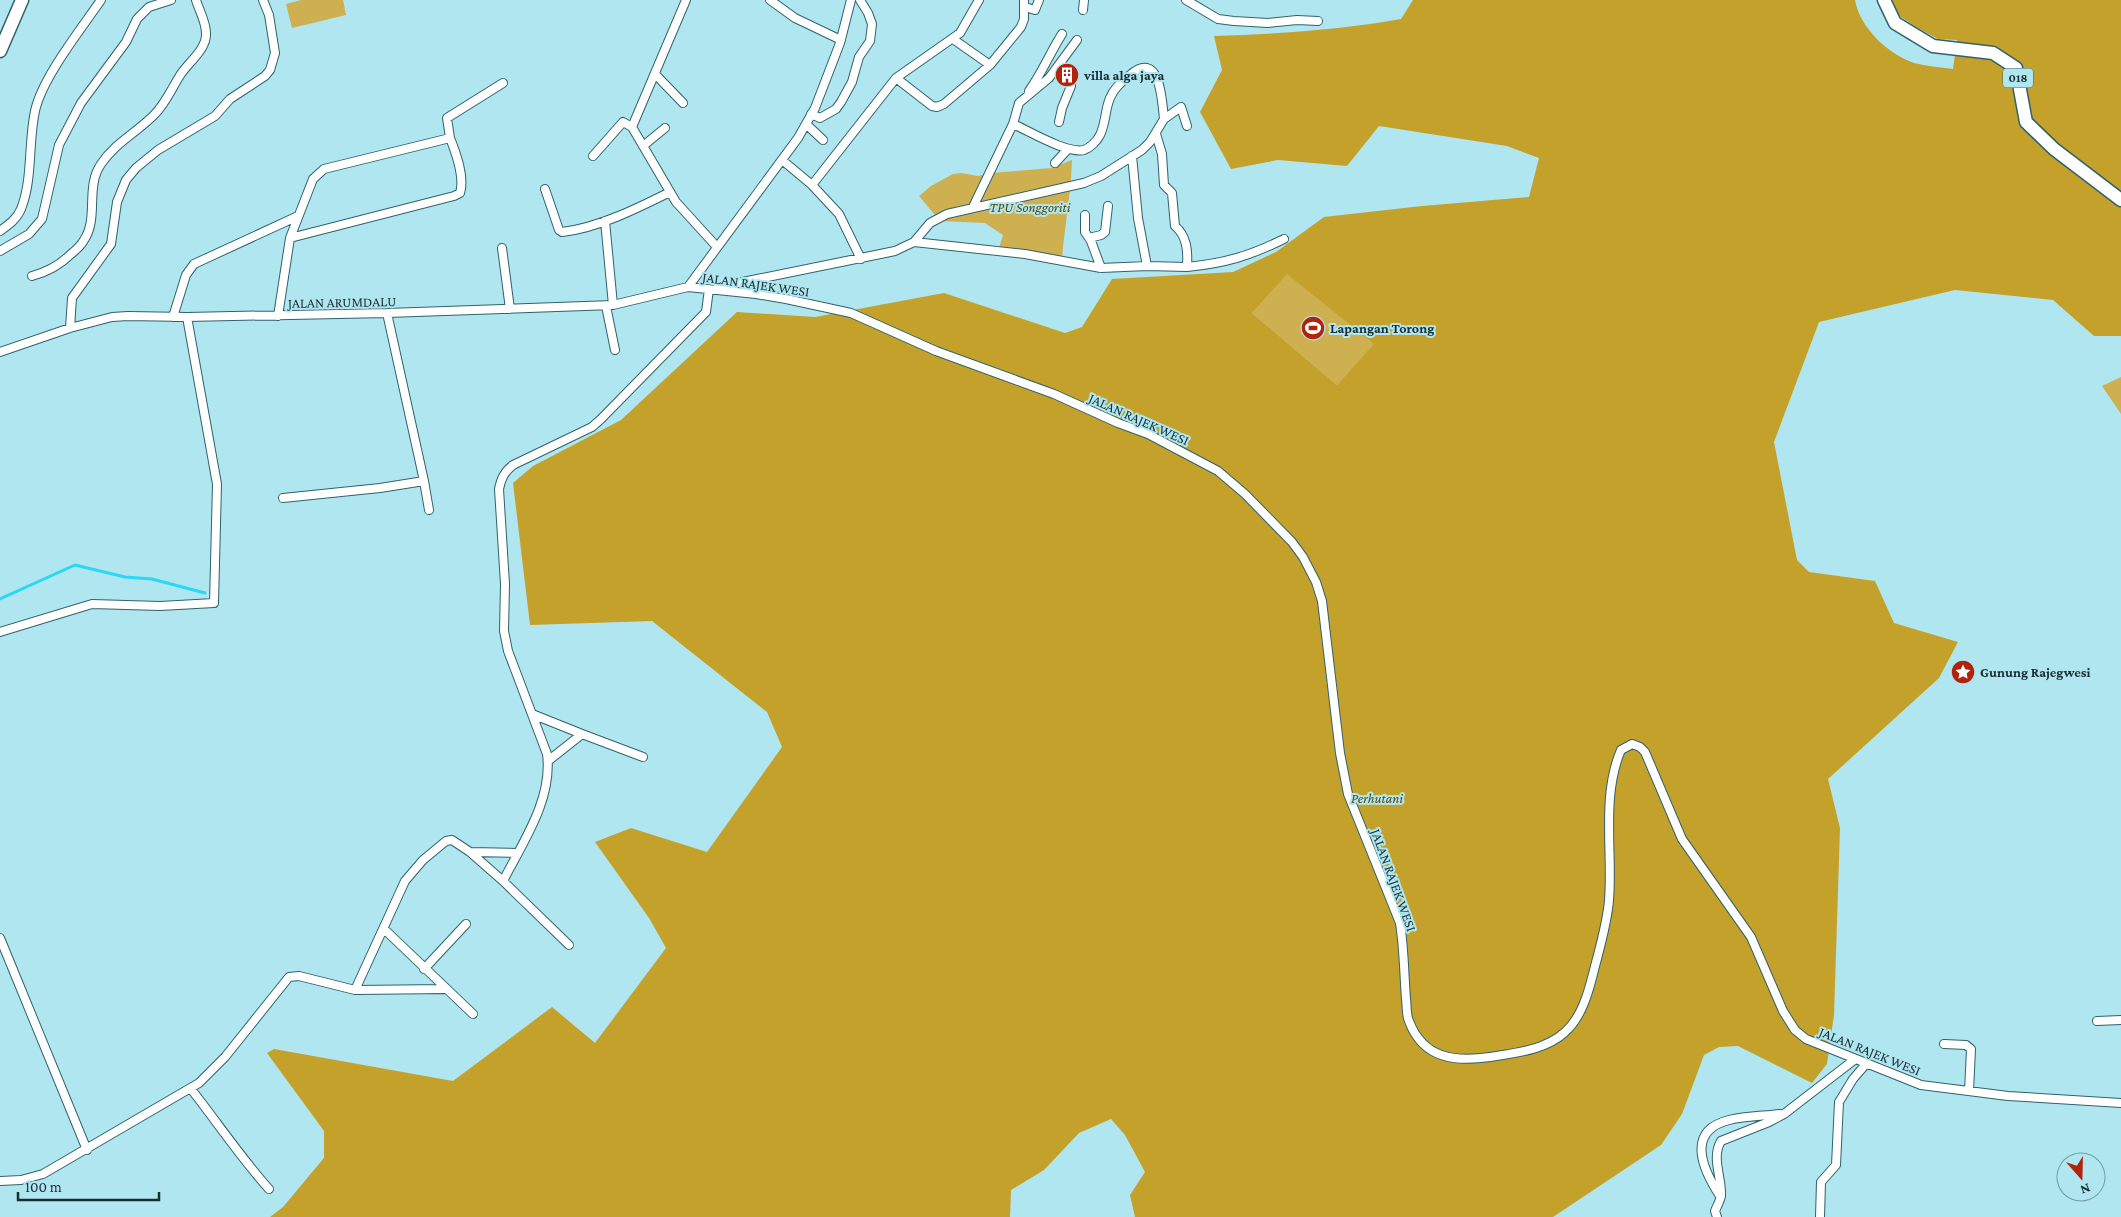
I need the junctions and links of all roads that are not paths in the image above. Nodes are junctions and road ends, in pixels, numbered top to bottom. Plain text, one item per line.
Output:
1 (22, 0) edge
2 (101, 0) edge
3 (171, 0) edge
4 (196, 0) edge
5 (263, 0) edge
6 (686, 0) edge
7 (770, 0) edge
8 (851, 0) edge
9 (860, 0) edge
10 (979, 0) edge
11 (1039, 0) edge
12 (1084, 0) edge
13 (1186, 0) edge
14 (1884, 0) edge
15 (1024, 3) edge
16 (1083, 10) dead end
17 (1318, 22) dead end
18 (1062, 34) dead end
19 (953, 39) junction
20 (841, 40) junction
21 (1077, 40) dead end
22 (0, 51) edge
23 (990, 66) junction
24 (1056, 70) junction
25 (655, 74) junction
26 (896, 78) junction
27 (503, 84) dead end
28 (1027, 95) junction
29 (683, 103) dead end
30 (811, 114) junction
31 (1164, 119) junction
32 (1059, 122) dead end
33 (806, 124) junction
34 (1013, 124) junction
35 (1187, 126) dead end
36 (632, 127) junction
37 (665, 128) dead end
38 (1156, 134) junction
39 (450, 138) junction
40 (823, 140) dead end
41 (644, 146) junction
42 (1068, 148) junction
43 (593, 156) dead end
44 (1132, 156) junction
45 (782, 160) junction
46 (1055, 163) dead end
47 (812, 185) junction
48 (545, 189) dead end
49 (670, 192) junction
50 (2121, 200) edge
51 (1108, 206) dead end
52 (973, 207) junction
53 (1085, 215) dead end
54 (298, 216) junction
55 (605, 221) junction
56 (0, 231) edge
57 (290, 238) junction
58 (1089, 238) junction
59 (1284, 239) dead end
60 (914, 242) junction
61 (718, 247) junction
62 (502, 248) dead end
63 (0, 251) edge
64 (861, 259) junction
65 (1146, 266) junction
66 (1187, 267) junction
67 (1101, 268) junction
68 (32, 276) dead end
69 (688, 286) junction
70 (711, 289) junction
71 (610, 305) junction
72 (510, 309) junction
73 (388, 314) junction
74 (278, 316) junction
75 (173, 317) junction
76 (188, 317) junction
77 (70, 328) junction
78 (615, 350) dead end
79 (0, 352) edge
80 (424, 481) junction
81 (283, 498) dead end
82 (429, 510) dead end
83 (0, 632) edge
84 (532, 714) junction
85 (582, 734) junction
86 (643, 757) dead end
87 (548, 761) junction
88 (470, 852) junction
89 (517, 852) junction
90 (503, 881) junction
91 (466, 924) dead end
92 (384, 929) junction
93 (0, 938) edge
94 (569, 945) dead end
95 (424, 968) junction
96 (445, 989) junction
97 (355, 990) junction
98 (472, 1014) dead end
99 (2121, 1020) edge
100 (2096, 1021) dead end
101 (1944, 1044) dead end
102 (1854, 1060) junction
103 (1866, 1064) junction
104 (191, 1089) junction
105 (1969, 1091) junction
106 (2121, 1103) edge
107 (1784, 1114) junction
108 (87, 1150) junction
109 (0, 1181) edge
110 (269, 1189) dead end
111 (1721, 1198) junction
112 (1714, 1215) edge
113 (1820, 1217) edge

1 - 22 main road
2 - 56 street
3 - 63 street
4 - 68 street
5 - 77 street
6 - 25 street
7 - 20 street
8 - 20 street
9 - 30 street
10 - 19 street
11 - 15 street
12 - 16 street
13 - 17 street
14 - 50 main road, 018
15 - 23 street
18 - 28 street
19 - 23 street
19 - 26 street
20 - 30 street
21 - 24 street
23 - 26 street
24 - 28 street
24 - 32 street
25 - 29 street
25 - 36 street
26 - 47 street
27 - 39 street
28 - 34 street
30 - 33 street
31 - 35 street
31 - 38 street
31 - 42 street
33 - 40 street
33 - 45 street
34 - 42 street
34 - 52 street
36 - 41 street
36 - 43 street
37 - 41 street
38 - 44 street
38 - 66 street
39 - 54 street
39 - 57 street
41 - 49 street
42 - 46 street
44 - 52 street
44 - 65 street
45 - 47 street
45 - 61 street
47 - 64 street
48 - 55 street
49 - 55 street
49 - 61 street
51 - 58 street
52 - 60 street
53 - 58 street
54 - 57 street
54 - 75 street
55 - 71 street
57 - 74 street
58 - 67 street
59 - 66 street
60 - 64 street
60 - 67 street
61 - 69 street
62 - 72 street
64 - 70 street
65 - 66 street
65 - 67 street
69 - 70 street, JALAN RAJEK WESI
69 - 71 street, JALAN ARUMDALU
70 - 84 street
70 - 102 street, JALAN RAJEK WESI
71 - 72 street, JALAN ARUMDALU
71 - 78 street
72 - 73 street, JALAN ARUMDALU
73 - 74 street, JALAN ARUMDALU
73 - 80 street
74 - 76 street, JALAN ARUMDALU
75 - 76 street, JALAN ARUMDALU
75 - 77 street, JALAN ARUMDALU
76 - 83 street
77 - 79 street, JALAN ARUMDALU
80 - 81 street
80 - 82 street
84 - 85 street
84 - 87 street
85 - 86 street
85 - 87 street
87 - 89 street
88 - 89 street
88 - 90 street
88 - 92 street
89 - 90 street
90 - 94 street
91 - 95 street
92 - 95 street
92 - 97 street
93 - 108 street
95 - 96 street
96 - 97 street
96 - 98 street
97 - 104 street
99 - 100 street
101 - 105 street
102 - 103 street, JALAN RAJEK WESI
102 - 107 street
103 - 105 street, JALAN RAJEK WESI
103 - 113 street
104 - 108 street
104 - 110 street
105 - 106 street, JALAN RAJEK WESI
107 - 111 street
107 - 111 street
108 - 109 street
111 - 112 street

